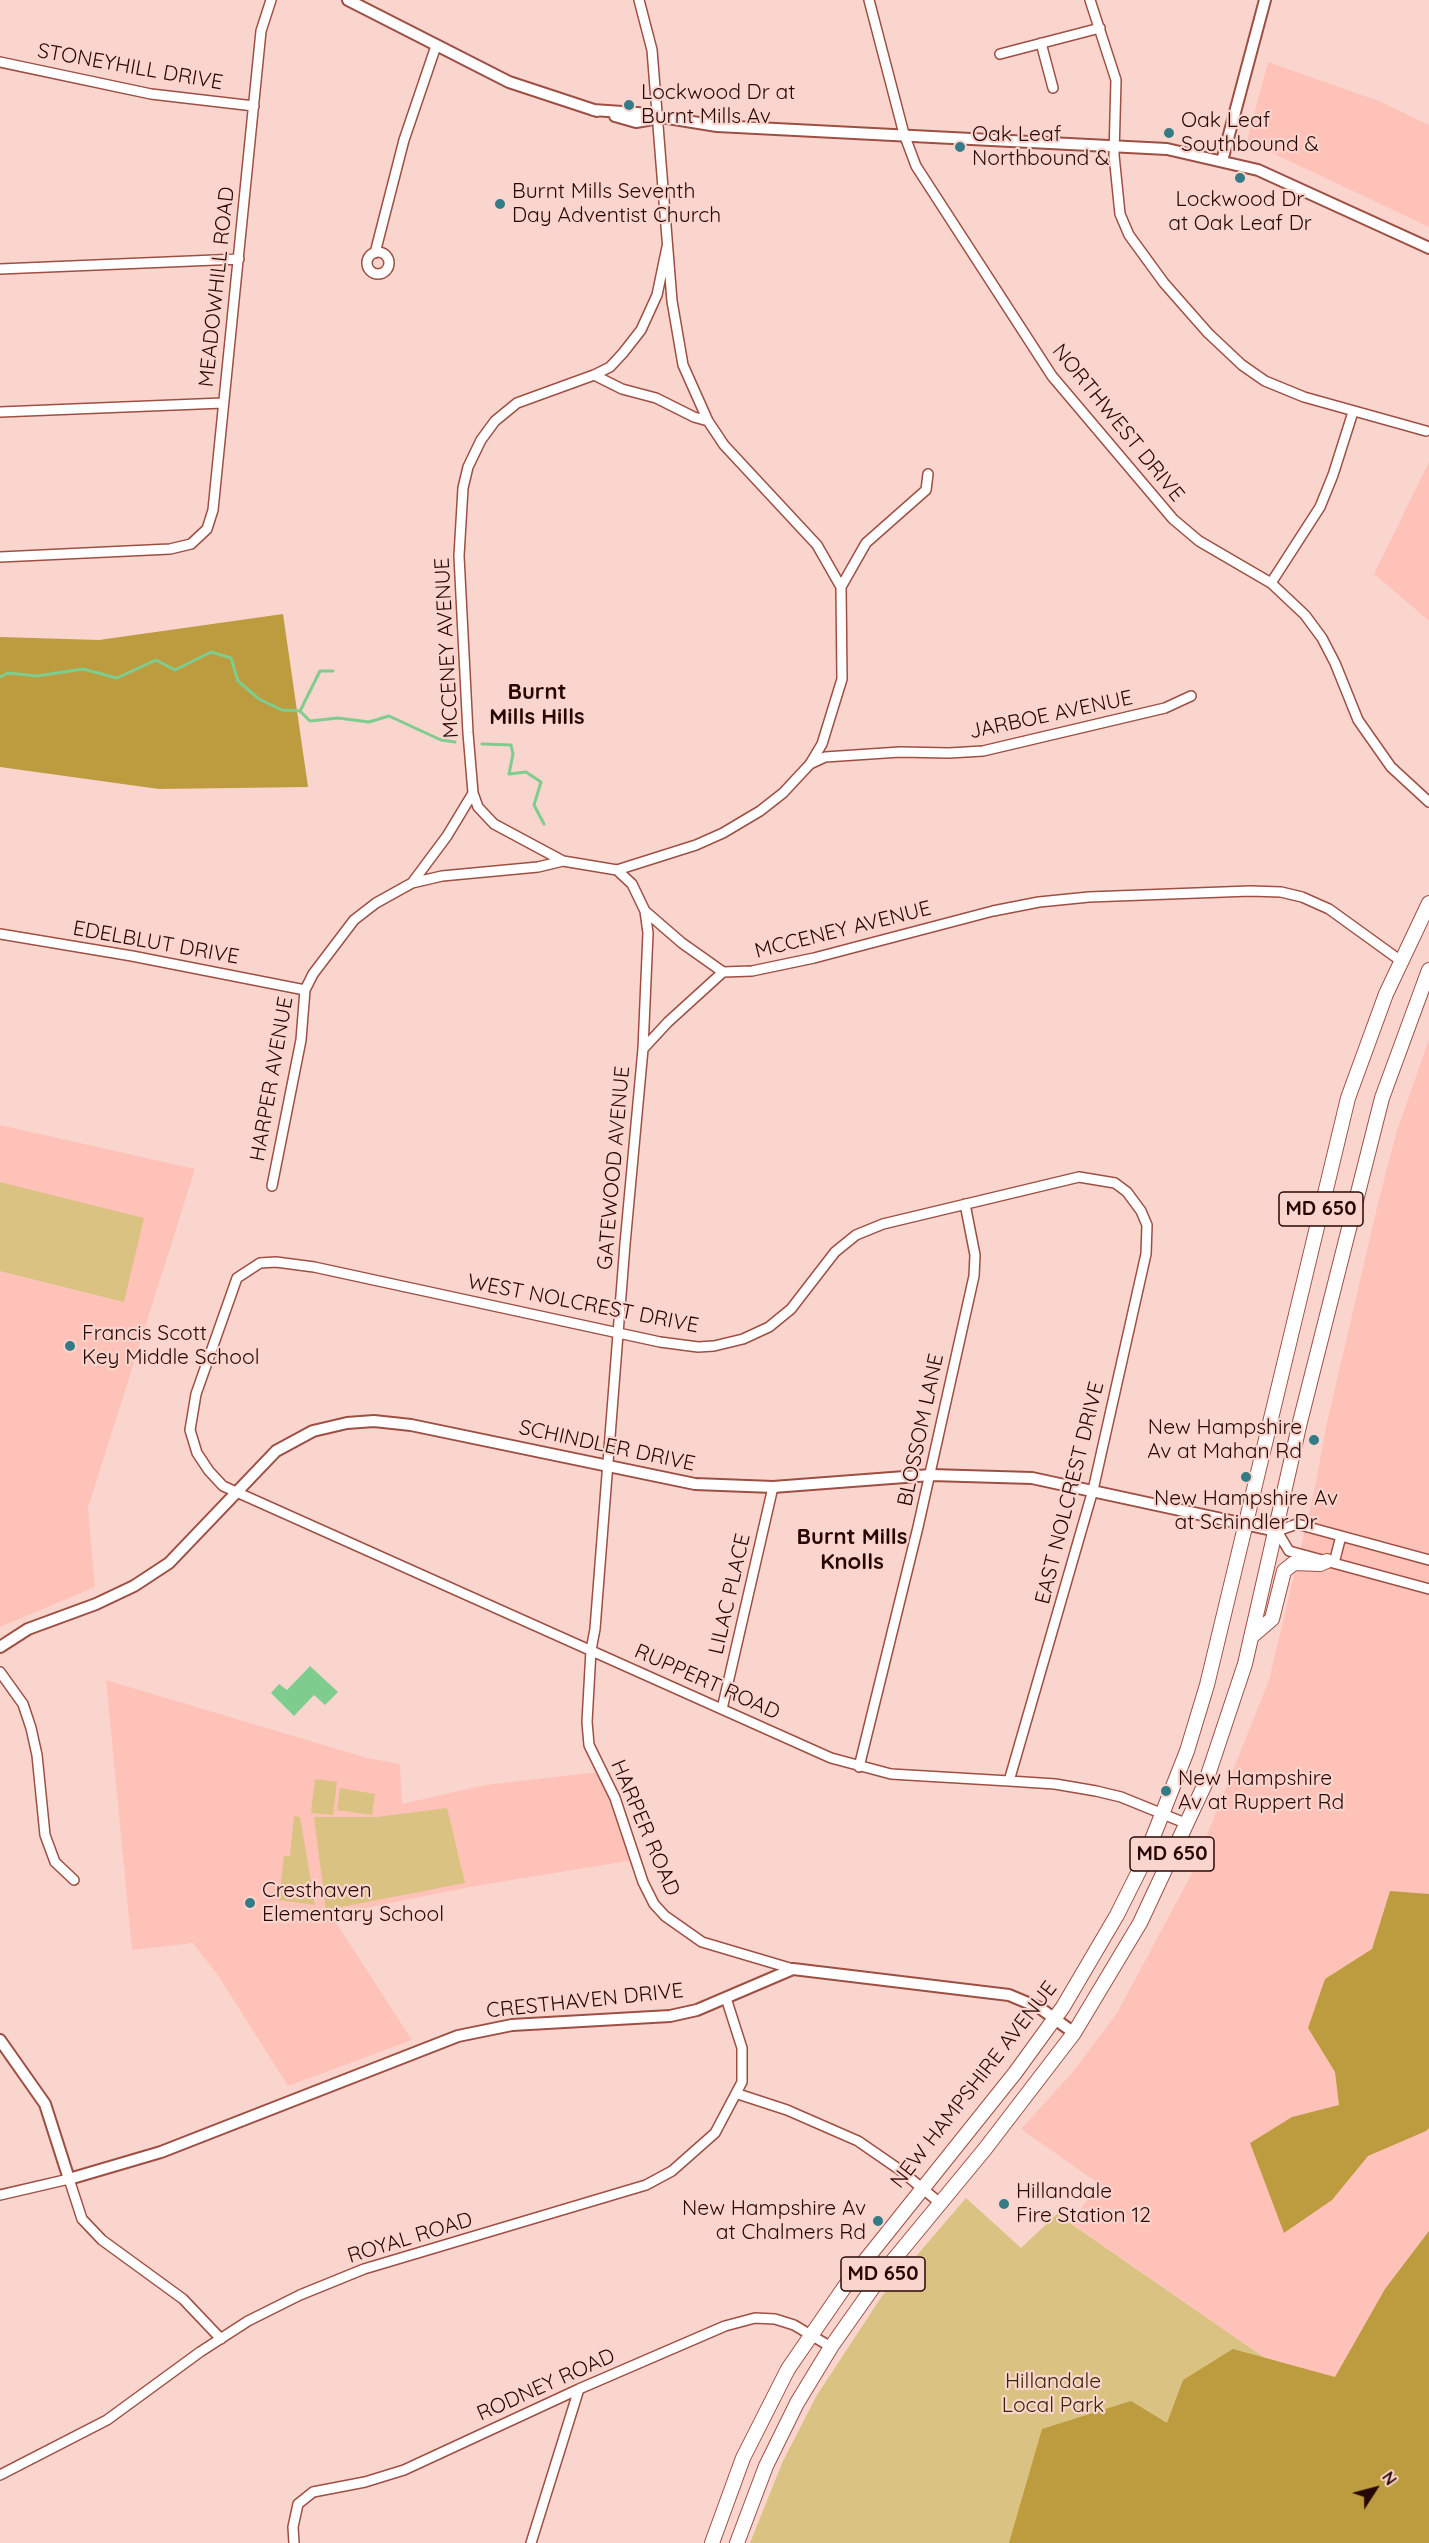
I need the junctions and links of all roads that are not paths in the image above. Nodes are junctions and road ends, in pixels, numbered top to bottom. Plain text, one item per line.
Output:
1 (271, 0) edge
2 (348, 0) edge
3 (639, 0) edge
4 (869, 0) edge
5 (1090, 0) edge
6 (1265, 0) edge
7 (1100, 28) junction
8 (1041, 44) junction
9 (435, 46) junction
10 (1000, 54) dead end
11 (1, 66) edge
12 (1053, 88) dead end
13 (254, 106) junction
14 (659, 118) junction
15 (904, 134) junction
16 (1114, 145) junction
17 (1222, 161) junction
18 (667, 247) junction
19 (1429, 248) edge
20 (375, 253) dead end
21 (239, 259) junction
22 (0, 269) edge
23 (594, 375) junction
24 (223, 403) junction
25 (0, 412) edge
26 (1353, 412) junction
27 (708, 421) junction
28 (1426, 431) dead end
29 (928, 474) dead end
30 (0, 556) edge
31 (1271, 583) junction
32 (841, 587) junction
33 (1191, 696) dead end
34 (810, 764) junction
35 (473, 793) junction
36 (1429, 802) edge
37 (563, 861) junction
38 (617, 870) junction
39 (412, 883) junction
40 (1429, 903) edge
41 (645, 911) junction
42 (0, 934) edge
43 (1401, 961) junction
44 (1429, 970) edge
45 (723, 972) junction
46 (305, 990) junction
47 (643, 1049) junction
48 (272, 1186) dead end
49 (965, 1204) junction
50 (1142, 1211) joint
51 (618, 1331) junction
52 (606, 1467) junction
53 (931, 1475) junction
54 (773, 1487) junction
55 (1092, 1490) junction
56 (237, 1491) junction
57 (1245, 1526) junction
58 (1277, 1531) junction
59 (1341, 1536) junction
60 (1429, 1560) edge
61 (1331, 1562) junction
62 (1429, 1589) edge
63 (1251, 1637) junction
64 (0, 1647) edge
65 (591, 1650) junction
66 (0, 1672) edge
67 (722, 1709) junction
68 (859, 1767) junction
69 (1009, 1781) junction
70 (1164, 1814) junction
71 (1185, 1823) junction
72 (74, 1880) dead end
73 (793, 1970) junction
74 (726, 1998) junction
75 (1055, 2018) junction
76 (1074, 2033) junction
77 (0, 2040) edge
78 (738, 2094) junction
79 (69, 2179) junction
80 (922, 2188) junction
81 (0, 2195) edge
82 (940, 2203) junction
83 (810, 2334) junction
84 (221, 2339) junction
85 (831, 2347) junction
86 (579, 2389) junction
87 (0, 2475) edge
88 (294, 2543) edge
89 (531, 2543) edge
90 (712, 2543) edge
91 (737, 2543) edge

1 - 13 street, MEADOWHILL ROAD
2 - 9 street
3 - 14 street
4 - 15 street, NORTHWEST DRIVE
5 - 7 street
6 - 17 street
7 - 8 street
7 - 16 street
8 - 10 street
8 - 12 street
9 - 14 street
9 - 20 street
11 - 13 street, STONEYHILL DRIVE
13 - 21 street, MEADOWHILL ROAD
14 - 15 street
14 - 18 street
15 - 16 street
15 - 31 street, NORTHWEST DRIVE
16 - 17 street
16 - 26 street
17 - 19 street
18 - 23 street, MCCENEY AVENUE
18 - 27 street
21 - 22 street
21 - 24 street, MEADOWHILL ROAD
23 - 27 street
23 - 35 street, MCCENEY AVENUE
24 - 25 street
24 - 30 street, MEADOWHILL ROAD
26 - 28 street
26 - 31 street
27 - 32 street
29 - 32 street
31 - 36 street, NORTHWEST DRIVE
32 - 34 street
33 - 34 street, JARBOE AVENUE
34 - 38 street
35 - 37 street, MCCENEY AVENUE
35 - 39 street, HARPER AVENUE
37 - 38 street, MCCENEY AVENUE
37 - 39 street
38 - 41 street
39 - 46 street, HARPER AVENUE
40 - 43 main road, NEW HAMPSHIRE AVENUE / MD 650
41 - 45 street
41 - 47 street, GATEWOOD AVENUE
42 - 46 street, EDELBLUT DRIVE
43 - 45 street, MCCENEY AVENUE
43 - 57 main road, NEW HAMPSHIRE AVENUE / MD 650
44 - 58 main road, NEW HAMPSHIRE AVENUE / MD 650
45 - 47 street, GATEWOOD AVENUE
46 - 48 street, HARPER AVENUE
47 - 51 street, GATEWOOD AVENUE
49 - 50 street, WEST NOLCREST DRIVE
49 - 51 street, WEST NOLCREST DRIVE
49 - 53 street, BLOSSOM LANE
50 - 55 street, EAST NOLCREST DRIVE
51 - 52 street, GATEWOOD AVENUE
51 - 56 street, WEST NOLCREST DRIVE
52 - 54 street, SCHINDLER DRIVE
52 - 56 street, SCHINDLER DRIVE
52 - 65 street, GATEWOOD AVENUE
53 - 54 street, SCHINDLER DRIVE
53 - 55 street, SCHINDLER DRIVE
53 - 68 street, BLOSSOM LANE
54 - 67 street, LILAC PLACE
55 - 57 street, SCHINDLER DRIVE
55 - 69 street, EAST NOLCREST DRIVE
56 - 64 street, SCHINDLER DRIVE
56 - 65 street, RUPPERT ROAD
57 - 58 street, SCHINDLER DRIVE
57 - 70 main road, NEW HAMPSHIRE AVENUE / MD 650
58 - 59 street
58 - 61 street
58 - 63 main road, NEW HAMPSHIRE AVENUE / MD 650
59 - 60 street
59 - 61 street
61 - 62 street
61 - 63 main road
63 - 71 main road, NEW HAMPSHIRE AVENUE / MD 650
65 - 67 street, RUPPERT ROAD
65 - 73 street, HARPER ROAD
66 - 72 street
67 - 68 street, RUPPERT ROAD
68 - 69 street, RUPPERT ROAD
69 - 70 street, RUPPERT ROAD
70 - 71 street, RUPPERT ROAD
70 - 75 main road, NEW HAMPSHIRE AVENUE / MD 650
71 - 76 main road, NEW HAMPSHIRE AVENUE / MD 650
73 - 74 street, CRESTHAVEN DRIVE
73 - 75 street, CRESTHAVEN DRIVE
74 - 78 street, ROYAL ROAD
74 - 79 street, CRESTHAVEN DRIVE
75 - 76 street, CRESTHAVEN DRIVE
75 - 80 main road, NEW HAMPSHIRE AVENUE / MD 650
76 - 82 main road, NEW HAMPSHIRE AVENUE / MD 650
77 - 79 street
78 - 80 street
78 - 84 street, ROYAL ROAD
79 - 81 street, CRESTHAVEN DRIVE
79 - 84 street
80 - 82 street
80 - 83 main road, NEW HAMPSHIRE AVENUE / MD 650
82 - 85 main road, NEW HAMPSHIRE AVENUE / MD 650
83 - 85 street, RODNEY ROAD
83 - 86 street, RODNEY ROAD
83 - 90 main road, NEW HAMPSHIRE AVENUE / MD 650
84 - 87 street, ROYAL ROAD
85 - 91 main road, NEW HAMPSHIRE AVENUE / MD 650
86 - 88 street, RODNEY ROAD
86 - 89 street

